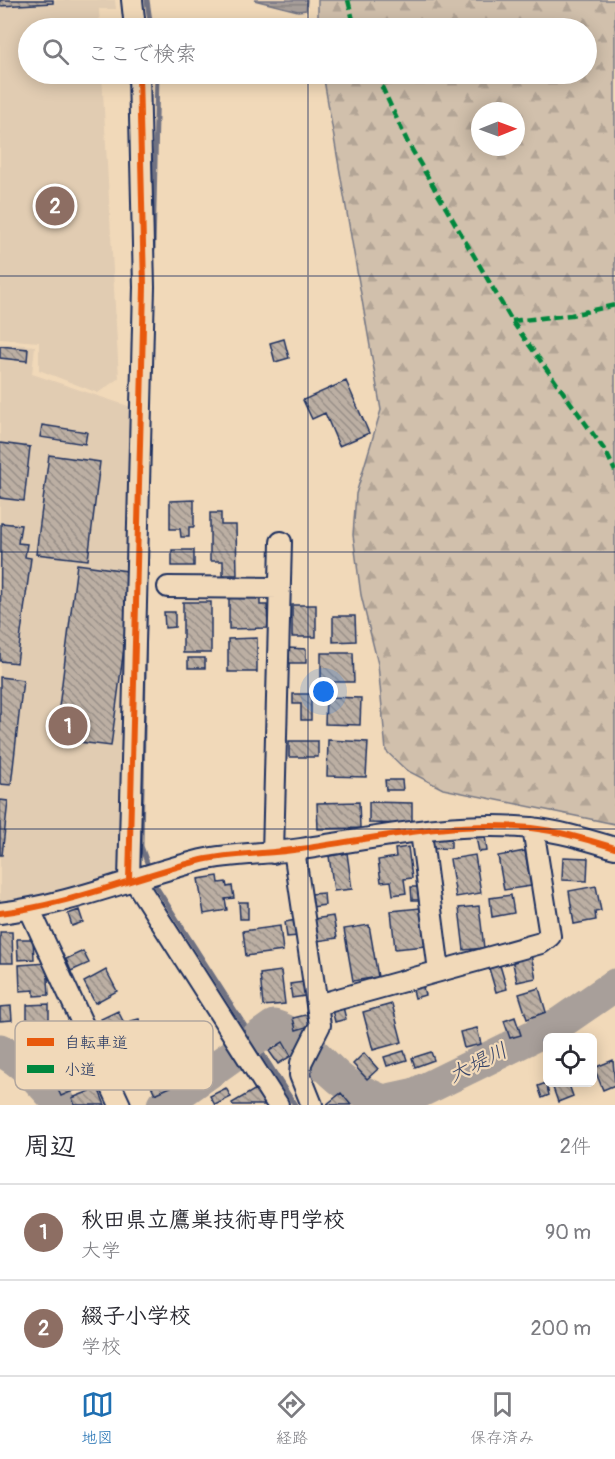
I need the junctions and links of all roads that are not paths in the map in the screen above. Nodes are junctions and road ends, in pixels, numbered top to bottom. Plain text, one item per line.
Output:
1 (132, 0) edge
2 (134, 18) edge
3 (139, 84) edge
4 (282, 542) dead end
5 (168, 587) dead end
6 (280, 588) junction
7 (533, 828) junction
8 (421, 832) junction
9 (615, 848) edge
10 (294, 850) junction
11 (273, 853) junction
12 (141, 876) junction
13 (30, 910) junction
14 (0, 913) edge
15 (439, 971) junction
16 (317, 1005) junction
17 (81, 1021) edge
18 (113, 1090) edge
19 (120, 1105) edge
20 (278, 1105) edge
21 (312, 1105) edge

1 - 2 street
3 - 12 street
4 - 6 street
5 - 6 street
6 - 11 street
7 - 8 street
7 - 9 street
7 - 15 street
8 - 10 street
8 - 15 street
10 - 11 street
10 - 16 street
11 - 12 street
12 - 13 street
12 - 20 street
13 - 14 street
13 - 17 street
15 - 16 street
16 - 21 street
18 - 19 street

